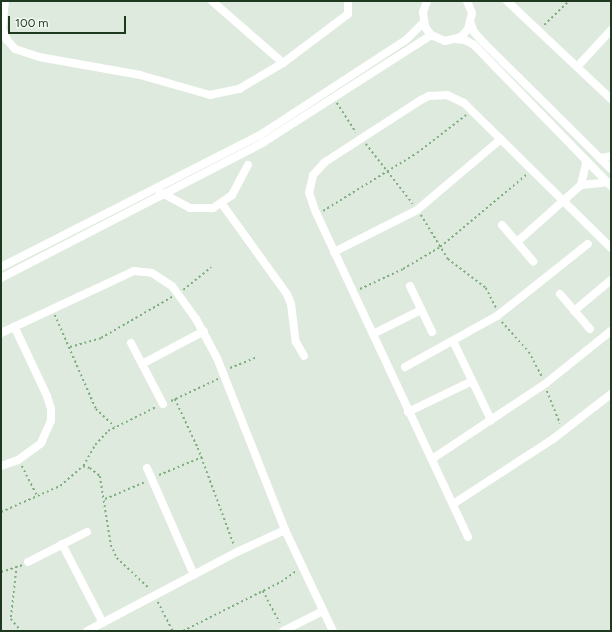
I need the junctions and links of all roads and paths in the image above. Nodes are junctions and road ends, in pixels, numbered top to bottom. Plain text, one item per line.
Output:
1 (5, 1) edge
2 (212, 1) edge
3 (348, 1) edge
4 (427, 1) edge
5 (467, 1) edge
6 (507, 1) edge
7 (569, 1) edge
8 (423, 23) junction
9 (471, 24) junction
10 (2, 29) edge
11 (538, 30) junction
12 (611, 30) edge
13 (431, 35) junction
14 (456, 39) junction
15 (283, 63) junction
16 (577, 67) junction
17 (334, 98) junction
18 (611, 99) edge
19 (472, 110) junction
20 (362, 138) junction
21 (501, 139) junction
22 (611, 156) edge
23 (600, 158) junction
24 (586, 163) junction
25 (248, 165) dead end
26 (611, 169) edge
27 (532, 170) junction
28 (387, 172) junction
29 (610, 182) edge
30 (581, 185) junction
31 (154, 188) junction
32 (162, 194) junction
33 (563, 201) junction
34 (222, 204) junction
35 (417, 210) junction
36 (316, 213) junction
37 (502, 225) dead end
38 (517, 242) junction
39 (588, 244) dead end
40 (440, 247) junction
41 (611, 248) edge
42 (334, 252) junction
43 (533, 261) dead end
44 (1, 267) edge
45 (211, 267) dead end
46 (1, 278) edge
47 (611, 280) edge
48 (410, 286) dead end
49 (354, 292) junction
50 (179, 293) junction
51 (560, 294) dead end
52 (52, 309) junction
53 (422, 310) junction
54 (574, 310) junction
55 (497, 316) junction
56 (14, 326) junction
57 (590, 329) dead end
58 (204, 331) junction
59 (611, 331) edge
60 (432, 332) dead end
61 (1, 333) edge
62 (373, 334) junction
63 (452, 341) junction
64 (131, 343) dead end
65 (70, 347) junction
66 (304, 356) dead end
67 (255, 358) dead end
68 (142, 364) junction
69 (405, 367) dead end
70 (223, 373) junction
71 (472, 381) junction
72 (545, 384) junction
73 (611, 394) edge
74 (175, 399) junction
75 (163, 404) junction
76 (408, 412) junction
77 (492, 420) junction
78 (115, 427) junction
79 (564, 430) junction
80 (432, 459) junction
81 (18, 460) junction
82 (1, 466) edge
83 (83, 466) junction
84 (147, 468) dead end
85 (38, 497) junction
86 (453, 504) junction
87 (1, 512) edge
88 (285, 530) junction
89 (87, 532) dead end
90 (468, 537) dead end
91 (62, 544) junction
92 (237, 552) junction
93 (28, 562) joint
94 (301, 565) junction
95 (18, 566) junction
96 (1, 572) edge
97 (194, 575) junction
98 (263, 591) junction
99 (155, 596) junction
100 (323, 611) junction
101 (103, 622) junction
102 (20, 631) edge
103 (87, 631) edge
104 (173, 631) edge
105 (183, 631) edge
106 (284, 631) edge
107 (333, 631) edge

1 - 10 street
2 - 15 street
3 - 15 street
4 - 8 street
5 - 9 street
6 - 11 street
7 - 11 path
8 - 13 street
8 - 31 street
9 - 14 street
9 - 23 street
10 - 15 street
11 - 16 street
12 - 16 street
13 - 14 street
13 - 17 street
14 - 24 street
16 - 18 street
17 - 20 path
17 - 32 street
19 - 20 street
19 - 21 street
19 - 28 path
20 - 28 path
20 - 36 street
21 - 27 street
21 - 35 street
22 - 23 street
23 - 26 street
24 - 29 street
24 - 30 street
25 - 34 street
27 - 33 street
27 - 40 path
28 - 35 path
28 - 36 path
29 - 30 street
30 - 33 street
31 - 32 street
31 - 44 street
32 - 34 street
32 - 46 street
33 - 38 street
33 - 41 street
34 - 66 street
35 - 40 path
35 - 42 street
36 - 42 street
37 - 38 street
38 - 43 street
39 - 55 street
40 - 49 path
40 - 55 path
42 - 49 street
45 - 50 path
47 - 54 street
48 - 53 street
49 - 62 street
50 - 52 street
50 - 58 street
50 - 65 path
51 - 54 street
52 - 56 street
52 - 65 path
53 - 60 street
53 - 62 street
54 - 57 street
55 - 63 street
55 - 72 path
56 - 61 street
56 - 81 street
58 - 68 street
58 - 70 street
59 - 72 street
62 - 76 street
63 - 69 street
63 - 71 street
64 - 68 street
65 - 78 path
67 - 70 path
68 - 75 street
70 - 74 path
70 - 88 street
71 - 76 street
71 - 77 street
72 - 77 street
72 - 79 path
73 - 79 street
74 - 75 path
74 - 92 path
75 - 78 path
76 - 80 street
77 - 80 street
78 - 83 path
79 - 86 street
80 - 86 street
81 - 82 street
81 - 85 path
83 - 85 path
83 - 99 path
84 - 97 street
85 - 87 path
86 - 90 street
88 - 92 street
88 - 94 street
89 - 91 street
91 - 93 street
91 - 101 street
92 - 97 street
93 - 95 path
94 - 98 path
94 - 100 street
95 - 96 path
95 - 102 path
97 - 99 street
98 - 105 path
98 - 106 path
99 - 101 street
99 - 104 path
100 - 106 street
100 - 107 street
101 - 103 street

